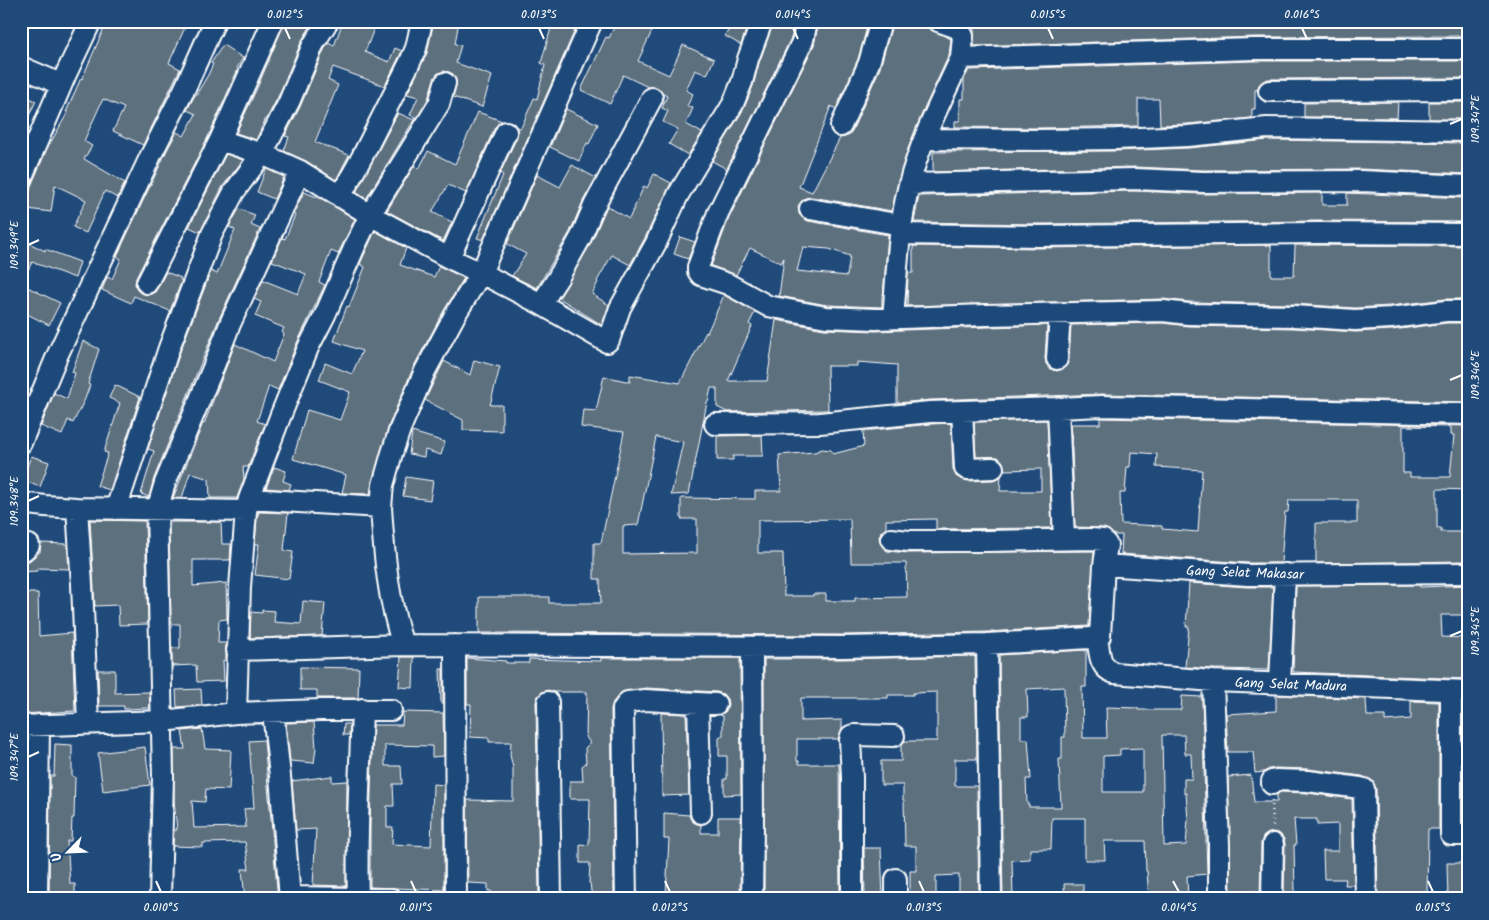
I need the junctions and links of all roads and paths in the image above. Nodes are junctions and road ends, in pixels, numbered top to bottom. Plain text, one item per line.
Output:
1 (92, 21) edge
2 (215, 21) edge
3 (272, 21) edge
4 (328, 21) edge
5 (422, 21) edge
6 (592, 21) edge
7 (762, 21) edge
8 (807, 21) edge
9 (881, 21) edge
10 (938, 21) edge
11 (959, 24) edge
12 (1468, 49) edge
13 (961, 58) junction
14 (21, 67) edge
15 (445, 83) dead end
16 (61, 86) junction
17 (1468, 90) edge
18 (1269, 91) dead end
19 (652, 98) dead end
20 (841, 126) dead end
21 (1468, 131) edge
22 (506, 132) dead end
23 (925, 139) junction
24 (220, 140) junction
25 (262, 154) junction
26 (300, 171) junction
27 (21, 179) edge
28 (910, 184) junction
29 (1468, 186) edge
30 (340, 197) junction
31 (810, 209) dead end
32 (370, 215) junction
33 (901, 229) junction
34 (1468, 234) edge
35 (449, 258) junction
36 (481, 272) junction
37 (147, 283) dead end
38 (541, 304) junction
39 (1468, 310) edge
40 (1060, 314) junction
41 (893, 318) junction
42 (1057, 359) dead end
43 (1058, 408) junction
44 (962, 411) junction
45 (1468, 414) edge
46 (715, 424) dead end
47 (21, 443) edge
48 (993, 468) dead end
49 (21, 503) edge
50 (247, 505) junction
51 (381, 507) junction
52 (76, 508) junction
53 (116, 509) junction
54 (157, 510) junction
55 (891, 539) dead end
56 (1064, 539) junction
57 (1104, 565) junction
58 (1468, 573) edge
59 (1284, 574) junction
60 (1094, 638) junction
61 (987, 644) junction
62 (403, 645) junction
63 (455, 645) junction
64 (752, 648) junction
65 (237, 650) junction
66 (1213, 681) junction
67 (1280, 683) junction
68 (1459, 691) edge
69 (548, 702) dead end
70 (362, 709) junction
71 (391, 710) dead end
72 (273, 712) junction
73 (236, 713) junction
74 (162, 721) junction
75 (88, 723) junction
76 (30, 725) edge
77 (894, 736) dead end
78 (1272, 784) joint
79 (701, 813) dead end
80 (1468, 835) edge
81 (1273, 844) joint
82 (290, 898) edge
83 (358, 898) edge
84 (37, 899) edge
85 (160, 899) edge
86 (392, 899) edge
87 (456, 899) edge
88 (551, 899) edge
89 (626, 899) edge
90 (752, 899) edge
91 (852, 899) edge
92 (991, 899) edge
93 (1218, 899) edge
94 (1272, 899) edge
95 (1366, 899) edge

1 - 16 street
2 - 47 street
3 - 24 street
4 - 25 street
5 - 30 street
6 - 36 street
7 - 38 street
8 - 41 street
9 - 20 street
10 - 11 street
11 - 13 street
12 - 13 street
13 - 23 street
14 - 16 street
15 - 32 street
16 - 27 street
17 - 18 street
19 - 38 street
21 - 23 street
22 - 35 street
23 - 28 street
24 - 25 street
24 - 37 street
25 - 26 street
25 - 53 street
26 - 30 street
26 - 54 street
28 - 29 street
28 - 33 street
30 - 32 street
31 - 33 street
32 - 35 street
32 - 50 street
33 - 34 street
33 - 41 street
35 - 36 street
36 - 38 street
36 - 51 street
39 - 40 street
40 - 41 street
40 - 42 street
43 - 44 street
43 - 45 street
43 - 56 street
44 - 46 street
44 - 48 street
49 - 52 street
50 - 51 street
50 - 54 street
50 - 65 street
51 - 62 street
52 - 53 street
52 - 75 street
53 - 54 street
54 - 74 street
55 - 56 street
56 - 57 street
57 - 59 street, Gang Selat Makasar
57 - 60 street
58 - 59 street, Gang Selat Makasar
59 - 67 street
60 - 61 street
60 - 66 street, Gang Selat Madura
61 - 64 street
61 - 92 street
62 - 63 street
62 - 65 street
63 - 64 street
63 - 87 street
64 - 90 street
65 - 73 street
66 - 67 street, Gang Selat Madura
66 - 93 street
67 - 68 street, Gang Selat Madura
68 - 80 street
69 - 88 street
70 - 71 street
70 - 72 street
70 - 83 street
72 - 73 street
72 - 82 street
73 - 74 street
74 - 75 street
74 - 85 street
75 - 76 street
76 - 84 street
77 - 91 street
78 - 81 path
78 - 95 street
79 - 89 street
81 - 94 street
82 - 83 street
83 - 86 street

